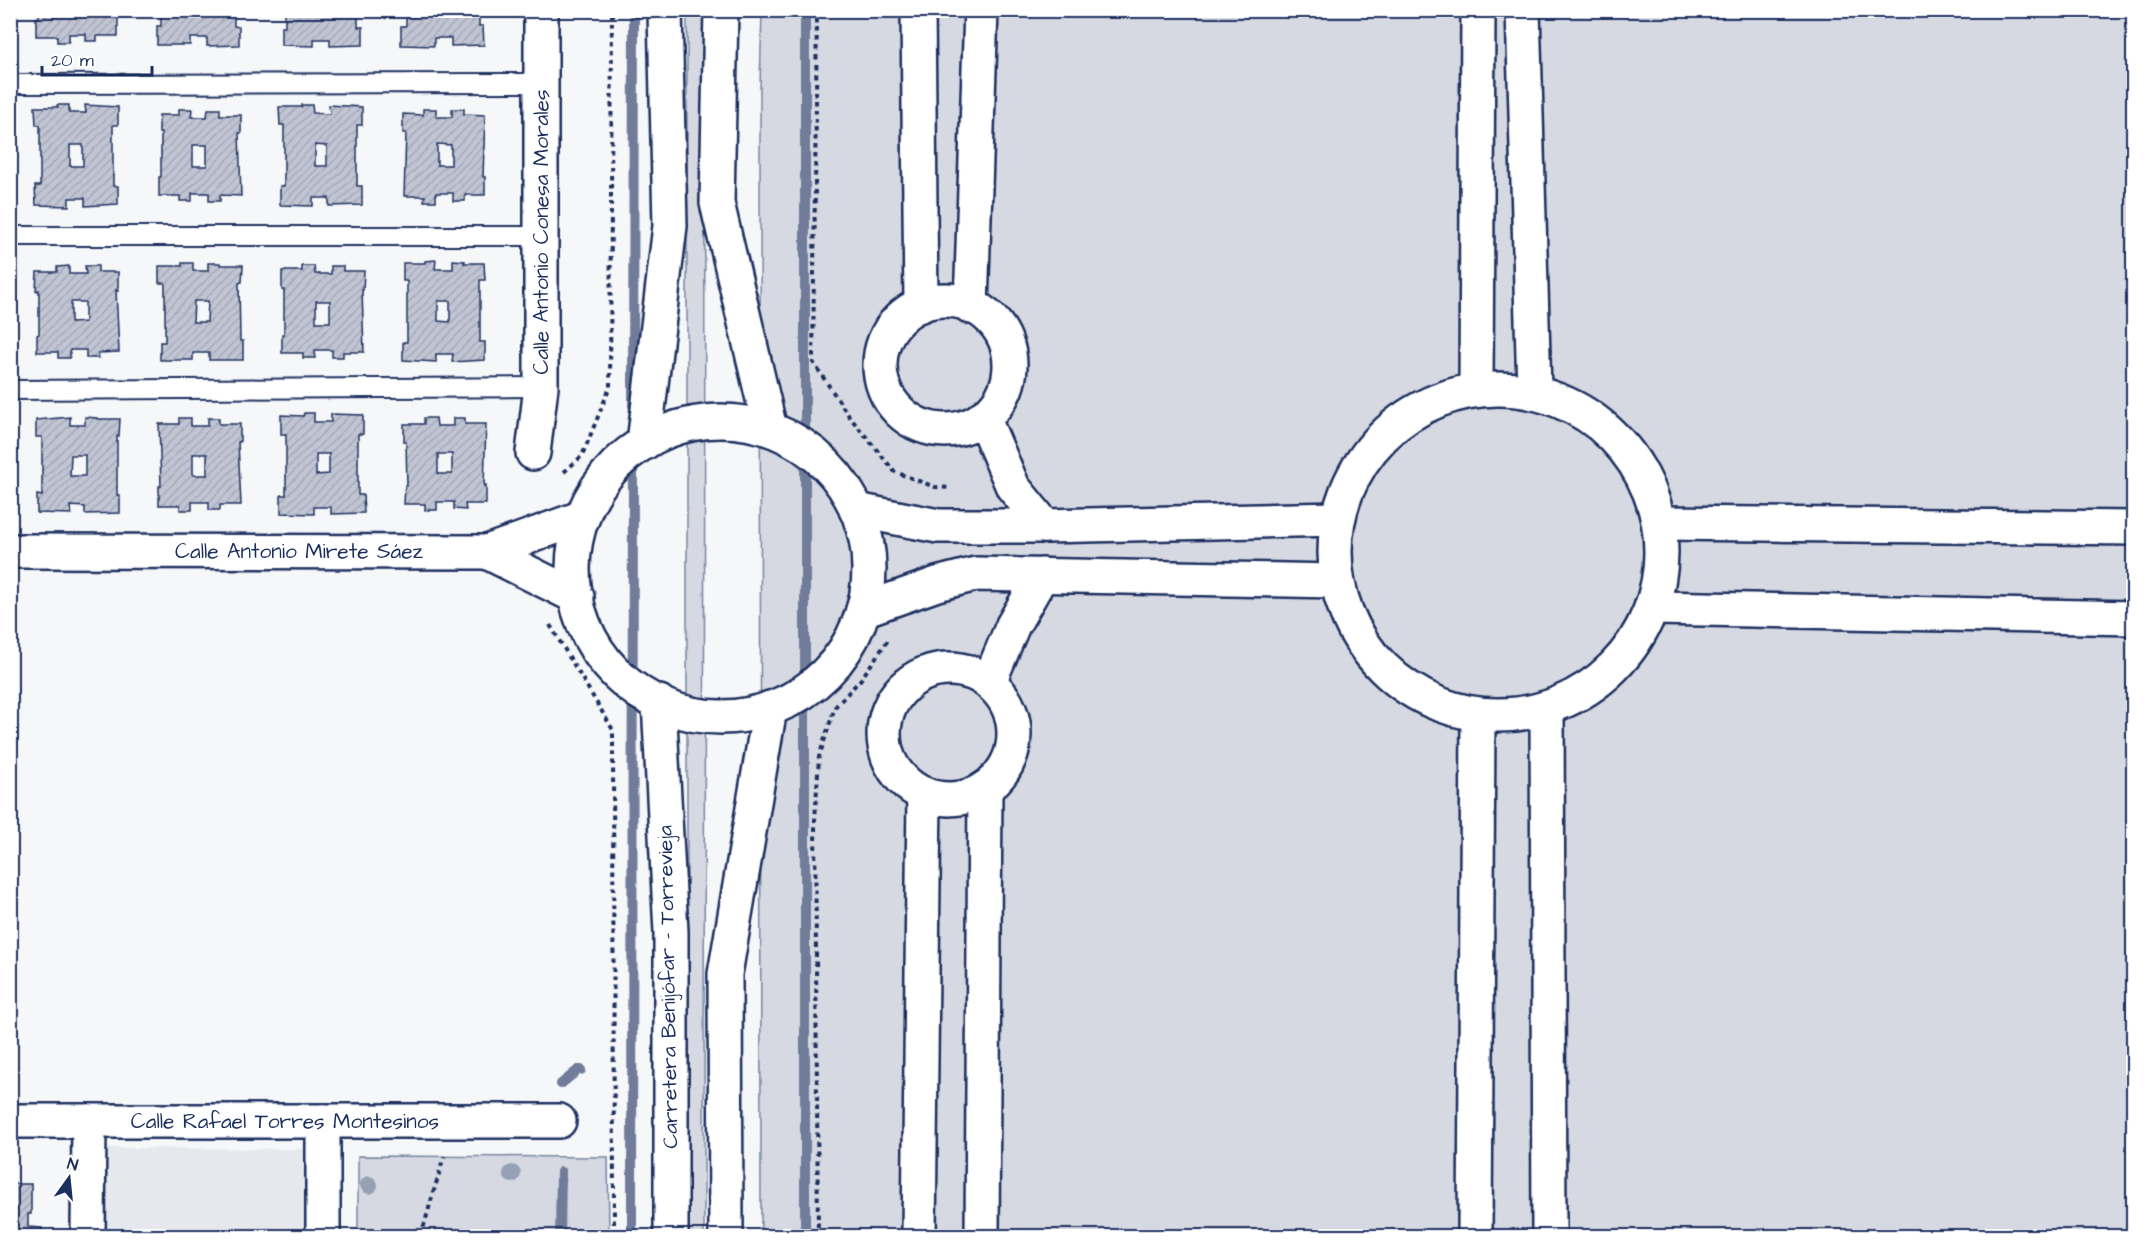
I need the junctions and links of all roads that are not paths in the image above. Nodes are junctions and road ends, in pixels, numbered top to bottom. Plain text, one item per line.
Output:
1 (541, 10) edge
2 (665, 10) edge
3 (721, 10) edge
4 (918, 10) edge
5 (981, 10) edge
6 (1478, 10) edge
7 (1523, 10) edge
8 (541, 83) junction
9 (10, 84) edge
10 (10, 236) edge
11 (541, 236) junction
12 (921, 305) junction
13 (971, 307) junction
14 (541, 387) junction
15 (10, 390) edge
16 (1476, 390) junction
17 (1534, 390) junction
18 (983, 417) junction
19 (770, 429) junction
20 (644, 443) junction
21 (533, 453) dead end
22 (856, 510) junction
23 (583, 517) junction
24 (1337, 519) junction
25 (1661, 523) junction
26 (1045, 526) junction
27 (2133, 528) edge
28 (10, 551) edge
29 (487, 552) junction
30 (1041, 575) junction
31 (1336, 582) junction
32 (577, 597) junction
33 (1655, 608) junction
34 (863, 610) junction
35 (2133, 618) edge
36 (988, 682) junction
37 (659, 702) junction
38 (770, 708) junction
39 (1546, 710) junction
40 (1478, 715) junction
41 (986, 788) junction
42 (924, 794) junction
43 (10, 1121) edge
44 (89, 1121) junction
45 (323, 1121) junction
46 (559, 1121) dead end
47 (88, 1236) edge
48 (323, 1236) edge
49 (671, 1236) edge
50 (726, 1236) edge
51 (919, 1236) edge
52 (982, 1236) edge
53 (1475, 1236) edge
54 (1549, 1236) edge

1 - 8 street, Calle Antonio Conesa Morales
2 - 20 street
3 - 19 street
4 - 12 street
5 - 13 street
6 - 16 street
7 - 17 street
8 - 9 lane
8 - 11 street, Calle Antonio Conesa Morales
10 - 11 lane
11 - 14 street, Calle Antonio Conesa Morales
12 - 13 street
12 - 18 street
13 - 18 street
14 - 15 lane
14 - 21 street, Calle Antonio Conesa Morales
16 - 17 street
16 - 24 street
17 - 25 street
18 - 26 street
19 - 20 street
19 - 22 street
20 - 23 street
22 - 26 street
22 - 34 street
23 - 29 street
23 - 32 street
24 - 26 street
24 - 31 street
25 - 27 street
25 - 33 street
28 - 29 street, Calle Antonio Mirete Sáez
29 - 32 street, Calle Antonio Mirete Sáez
30 - 31 street
30 - 34 street
30 - 36 street
31 - 40 street
32 - 37 street
33 - 35 street
33 - 39 street
34 - 38 street
36 - 41 street
36 - 42 street
37 - 38 street
37 - 49 street, Carretera Benijófar - Torrevieja
38 - 50 street
39 - 40 street
39 - 54 street
40 - 53 street
41 - 42 street
41 - 52 street
42 - 51 street
43 - 44 street, Calle Rafael Torres Montesinos
44 - 45 street, Calle Rafael Torres Montesinos
44 - 47 street
45 - 46 street, Calle Rafael Torres Montesinos
45 - 48 street

